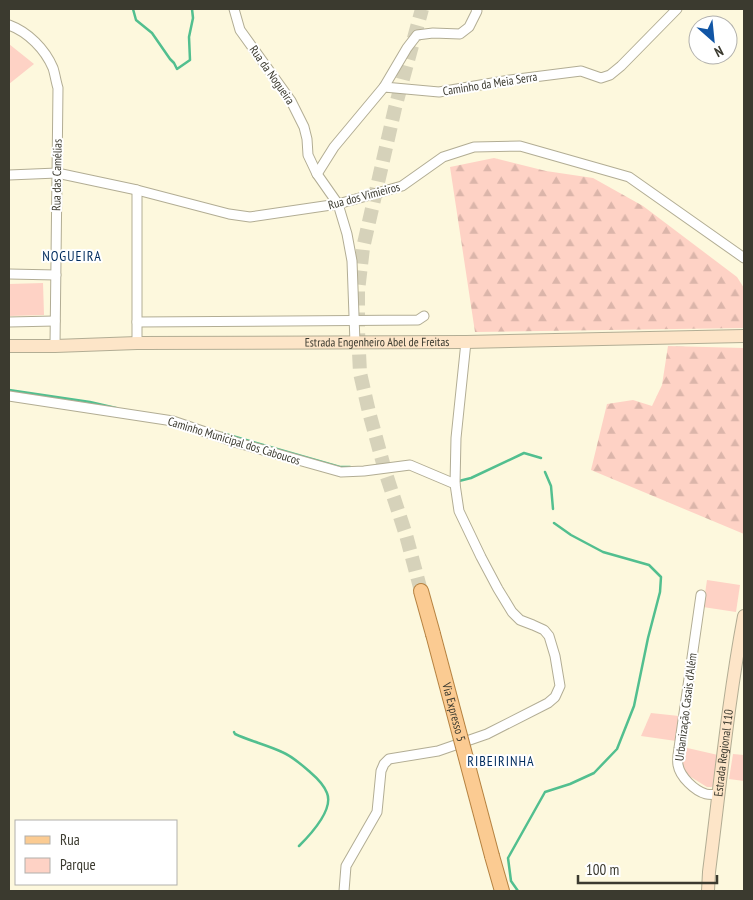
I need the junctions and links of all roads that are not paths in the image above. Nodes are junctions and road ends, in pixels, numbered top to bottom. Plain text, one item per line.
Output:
1 (234, 9) edge
2 (476, 9) edge
3 (677, 9) edge
4 (9, 25) edge
5 (384, 87) junction
6 (56, 173) junction
7 (317, 174) junction
8 (9, 175) edge
9 (137, 190) junction
10 (338, 204) junction
11 (744, 258) edge
12 (9, 274) edge
13 (56, 275) junction
14 (424, 316) dead end
15 (354, 320) junction
16 (55, 321) junction
17 (9, 322) edge
18 (137, 322) junction
19 (744, 336) edge
20 (466, 342) junction
21 (137, 343) junction
22 (355, 343) junction
23 (9, 346) edge
24 (55, 346) junction
25 (9, 396) edge
26 (455, 484) junction
27 (421, 591) tunnel mouth
28 (701, 595) dead end
29 (744, 616) edge
30 (719, 795) junction
31 (344, 891) edge
32 (502, 891) edge
33 (708, 891) edge

1 - 7 street, Rua da Nogueira
2 - 5 street
3 - 5 street, Caminho da Meia Serra
4 - 6 street, Rua das Camélias
5 - 7 street
6 - 8 street, Rua dos Vimieiros
6 - 9 street, Rua dos Vimieiros
6 - 13 street, Rua das Camélias
7 - 10 street, Rua da Nogueira
9 - 10 street, Rua dos Vimieiros
9 - 18 street
10 - 11 street, Rua dos Vimieiros
10 - 15 street, Rua da Nogueira
12 - 13 street
13 - 16 street, Rua das Camélias
14 - 15 street
15 - 18 street
15 - 22 street, Rua da Nogueira
16 - 17 street
16 - 24 street, Rua das Camélias
18 - 21 street
19 - 20 main road, Estrada Engenheiro Abel de Freitas
20 - 22 main road, Estrada Engenheiro Abel de Freitas
20 - 26 street
21 - 22 main road, Estrada Engenheiro Abel de Freitas
21 - 24 main road, Estrada Engenheiro Abel de Freitas
23 - 24 main road, Estrada Engenheiro Abel de Freitas
25 - 26 street, Caminho Municipal dos Caboucos
26 - 31 street
27 - 32 main road, Via Expresso 5, bridge
28 - 30 street, Urbanização Casais d'Além
29 - 30 main road, Estrada Regional 110
30 - 33 main road, Estrada Regional 110

